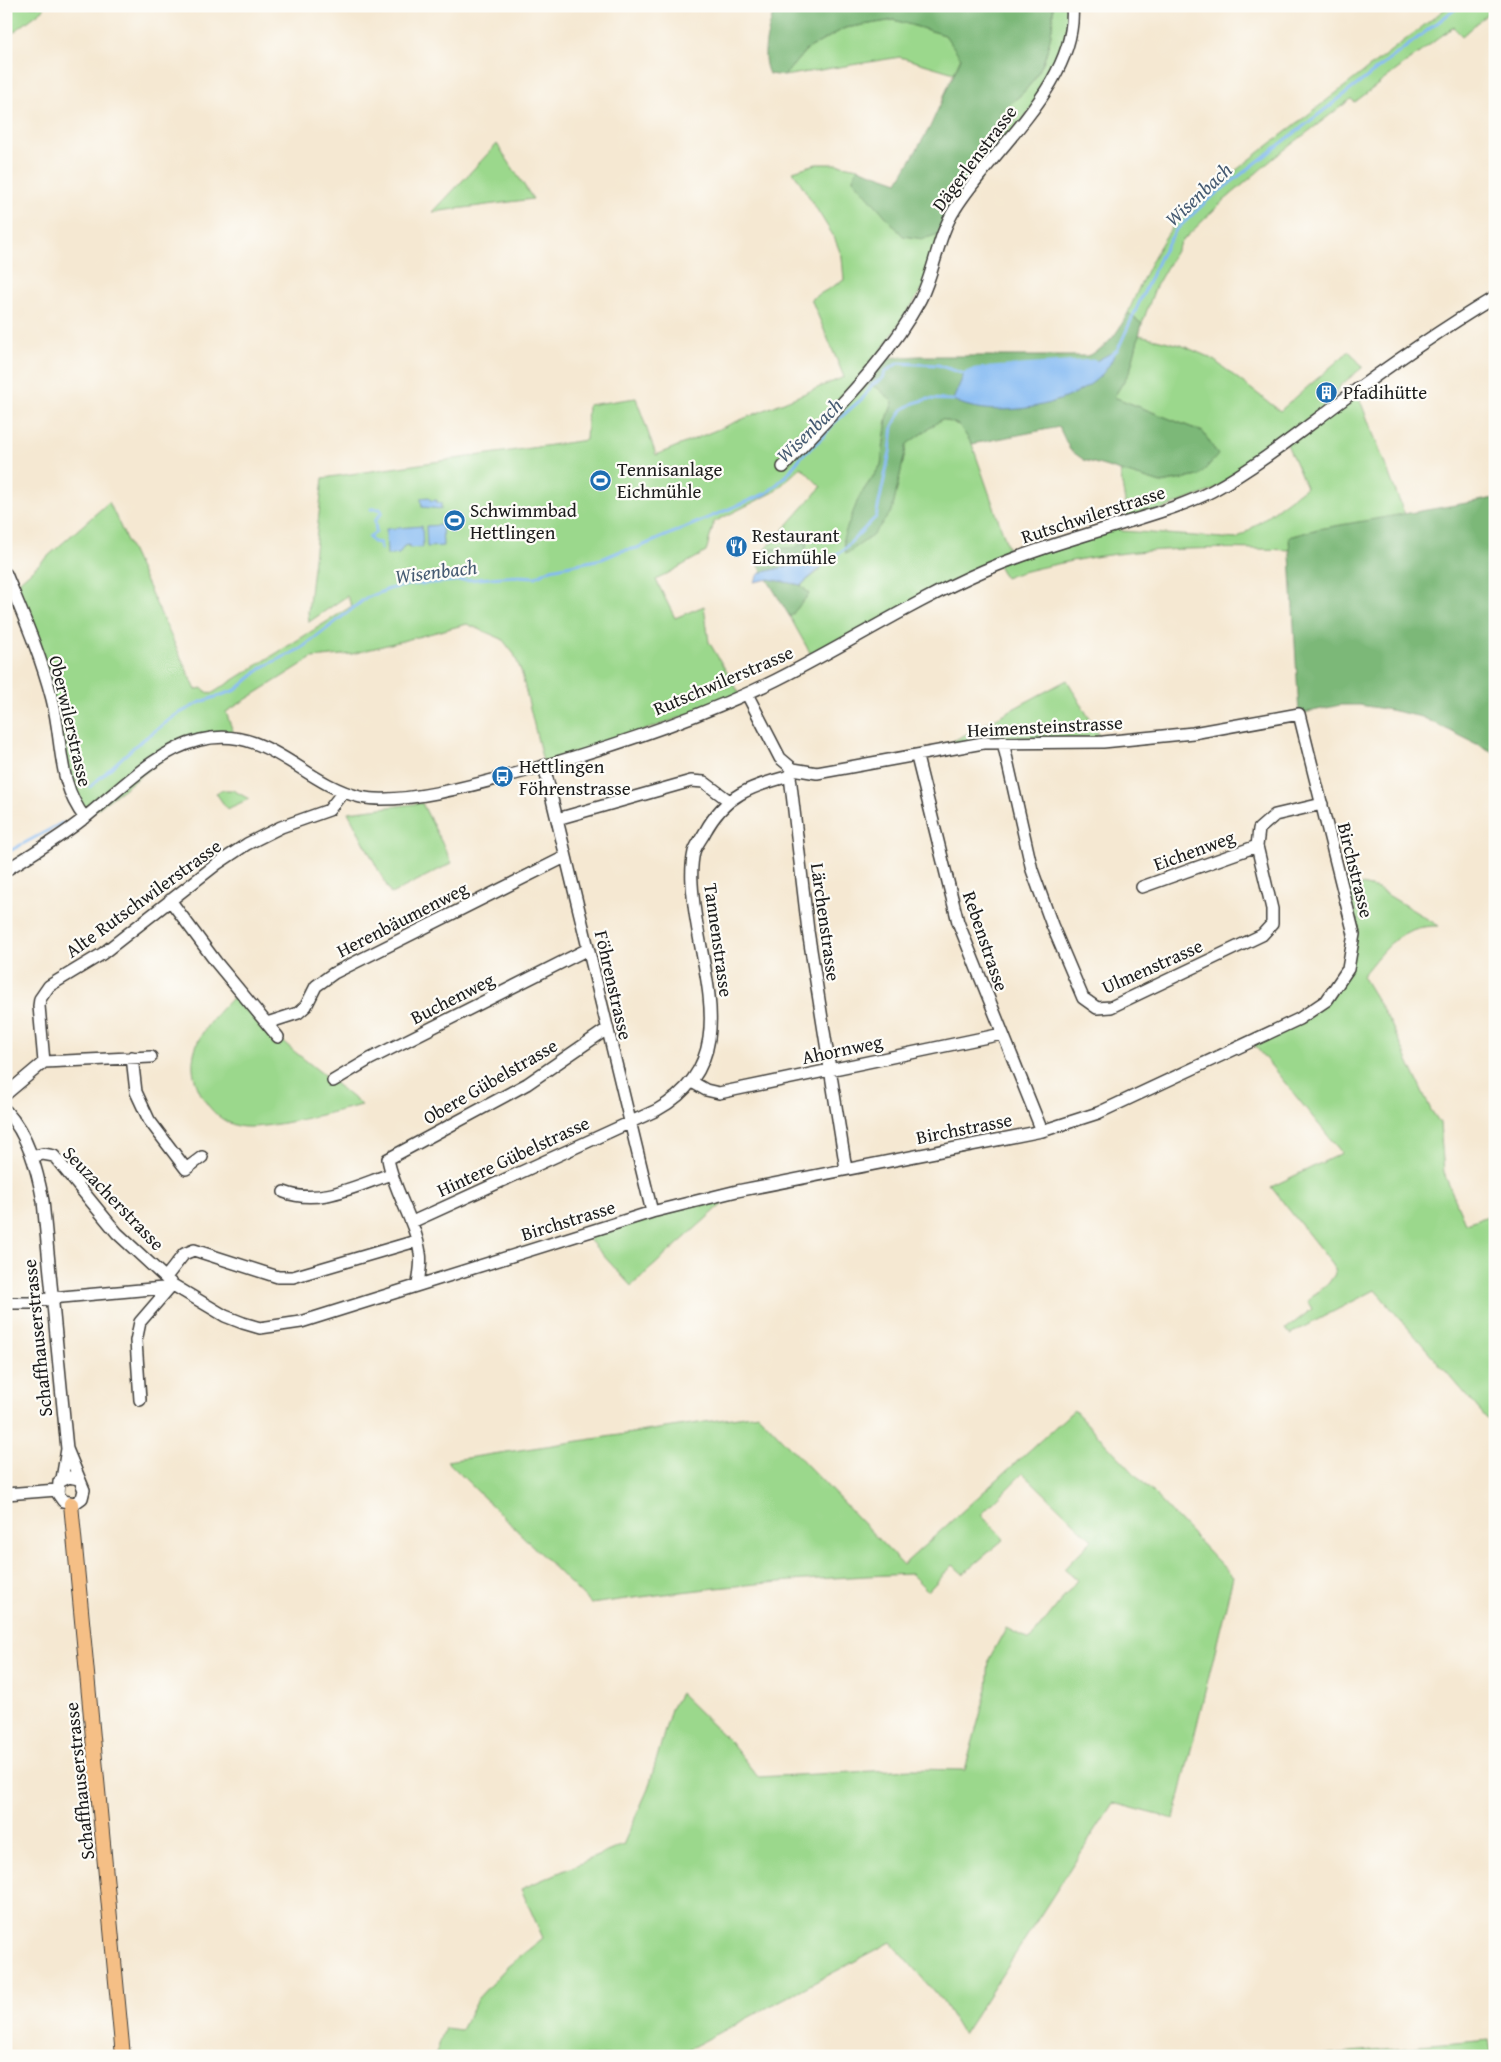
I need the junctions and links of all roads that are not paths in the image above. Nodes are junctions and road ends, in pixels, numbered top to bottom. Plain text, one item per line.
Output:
1 (1072, 6) edge
2 (1495, 297) edge
3 (783, 467) dead end
4 (6, 574) edge
5 (11, 604) edge
6 (747, 694) junction
7 (1299, 714) joint
8 (1003, 742) junction
9 (917, 757) junction
10 (544, 766) junction
11 (791, 773) junction
12 (343, 792) junction
13 (728, 800) junction
14 (1322, 804) junction
15 (85, 818) junction
16 (557, 819) junction
17 (1257, 846) junction
18 (565, 857) junction
19 (6, 870) edge
20 (1142, 888) dead end
21 (170, 900) junction
22 (588, 949) junction
23 (267, 1023) junction
24 (607, 1029) junction
25 (1002, 1034) junction
26 (278, 1037) dead end
27 (132, 1057) junction
28 (151, 1057) dead end
29 (44, 1062) junction
30 (830, 1070) junction
31 (333, 1081) dead end
32 (692, 1082) junction
33 (6, 1094) edge
34 (6, 1111) edge
35 (628, 1122) junction
36 (1042, 1132) junction
37 (32, 1157) junction
38 (202, 1157) dead end
39 (846, 1169) junction
40 (391, 1174) junction
41 (284, 1192) dead end
42 (652, 1212) junction
43 (412, 1222) junction
44 (416, 1241) junction
45 (169, 1281) junction
46 (418, 1284) junction
47 (51, 1298) junction
48 (6, 1304) edge
49 (301, 1322) joint
50 (140, 1400) dead end
51 (67, 1449) junction
52 (79, 1479) junction
53 (60, 1485) junction
54 (6, 1494) edge
55 (71, 1504) junction
56 (123, 2056) edge

1 - 3 street, Dägerlenstrasse
2 - 6 street, Rutschwilerstrasse
4 - 5 street, Oberwilerstrasse
5 - 15 street, Oberwilerstrasse
6 - 10 street, Rutschwilerstrasse
6 - 11 street
7 - 8 street, Heimensteinstrasse
7 - 14 street, Birchstrasse
8 - 9 street, Heimensteinstrasse
8 - 17 street, Ulmenstrasse
9 - 11 street, Heimensteinstrasse
9 - 25 street, Rebenstrasse
10 - 12 street, Rutschwilerstrasse
10 - 16 street, Föhrenstrasse
11 - 13 street, Tannenstrasse
11 - 30 street, Lärchenstrasse
12 - 15 street, Rutschwilerstrasse
12 - 21 street, Alte Rutschwilerstrasse
13 - 16 street
13 - 32 street, Tannenstrasse
14 - 17 street
14 - 36 street, Birchstrasse
15 - 19 street
16 - 18 street, Föhrenstrasse
17 - 20 street, Eichenweg
18 - 22 street, Föhrenstrasse
18 - 23 street, Herenbäumenweg
21 - 23 street
21 - 29 street, Alte Rutschwilerstrasse
22 - 24 street, Föhrenstrasse
22 - 31 street, Buchenweg
23 - 26 street
24 - 35 street, Föhrenstrasse
24 - 40 street, Obere Gübelstrasse
25 - 30 street, Ahornweg
25 - 36 street, Rebenstrasse
27 - 28 street
27 - 29 street
27 - 38 street
29 - 33 street
30 - 32 street, Ahornweg
30 - 39 street, Lärchenstrasse
32 - 35 street, Tannenstrasse
34 - 37 street, Schaffhauserstrasse
35 - 42 street, Föhrenstrasse
35 - 43 street, Hintere Gübelstrasse
36 - 39 street, Birchstrasse
37 - 45 street, Seuzacherstrasse
37 - 47 street, Schaffhauserstrasse
39 - 42 street, Birchstrasse
40 - 41 street
40 - 43 street
42 - 46 street, Birchstrasse
43 - 44 street
44 - 45 street
44 - 46 street
45 - 47 street
45 - 49 street, Seuzacherstrasse
45 - 50 street
46 - 49 street, Birchstrasse
47 - 48 street
47 - 51 street, Schaffhauserstrasse
51 - 52 street, Schaffhauserstrasse
51 - 53 street, Schaffhauserstrasse
52 - 53 street
52 - 55 street
53 - 54 street
53 - 55 street
55 - 56 main road, Schaffhauserstrasse

